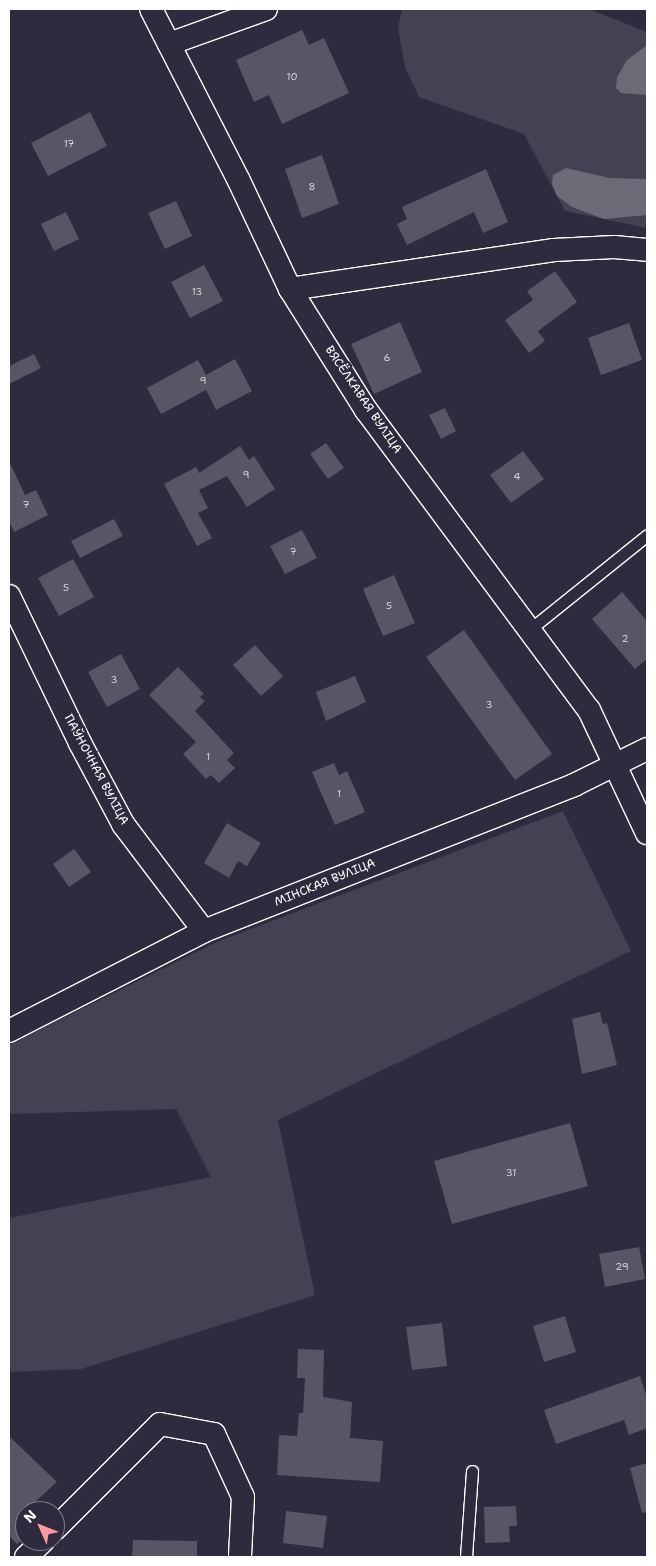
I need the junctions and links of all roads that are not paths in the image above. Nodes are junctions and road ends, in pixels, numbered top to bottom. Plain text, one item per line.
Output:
1 (151, 9) edge
2 (266, 9) edge
3 (169, 44) junction
4 (647, 250) edge
5 (290, 289) junction
6 (647, 535) edge
7 (9, 596) edge
8 (529, 630) junction
9 (647, 749) edge
10 (616, 766) junction
11 (647, 833) edge
12 (204, 931) junction
13 (9, 1031) edge
14 (472, 1471) dead end
15 (65, 1519) edge
16 (240, 1557) edge
17 (466, 1557) edge

1 - 3 street, ВЯСЁЛКАВАЯ ВУЛІЦА
2 - 3 street
3 - 5 street, ВЯСЁЛКАВАЯ ВУЛІЦА
4 - 5 street
5 - 8 street, ВЯСЁЛКАВАЯ ВУЛІЦА
6 - 8 lane
7 - 12 street, ПАЎНОЧНАЯ ВУЛІЦА
8 - 10 street, ВЯСЁЛКАВАЯ ВУЛІЦА
9 - 10 street, МІНСКАЯ ВУЛІЦА
10 - 11 street, ВЯСЁЛКАВАЯ ВУЛІЦА
10 - 12 street, МІНСКАЯ ВУЛІЦА
12 - 13 street, МІНСКАЯ ВУЛІЦА
14 - 17 lane
15 - 16 street

